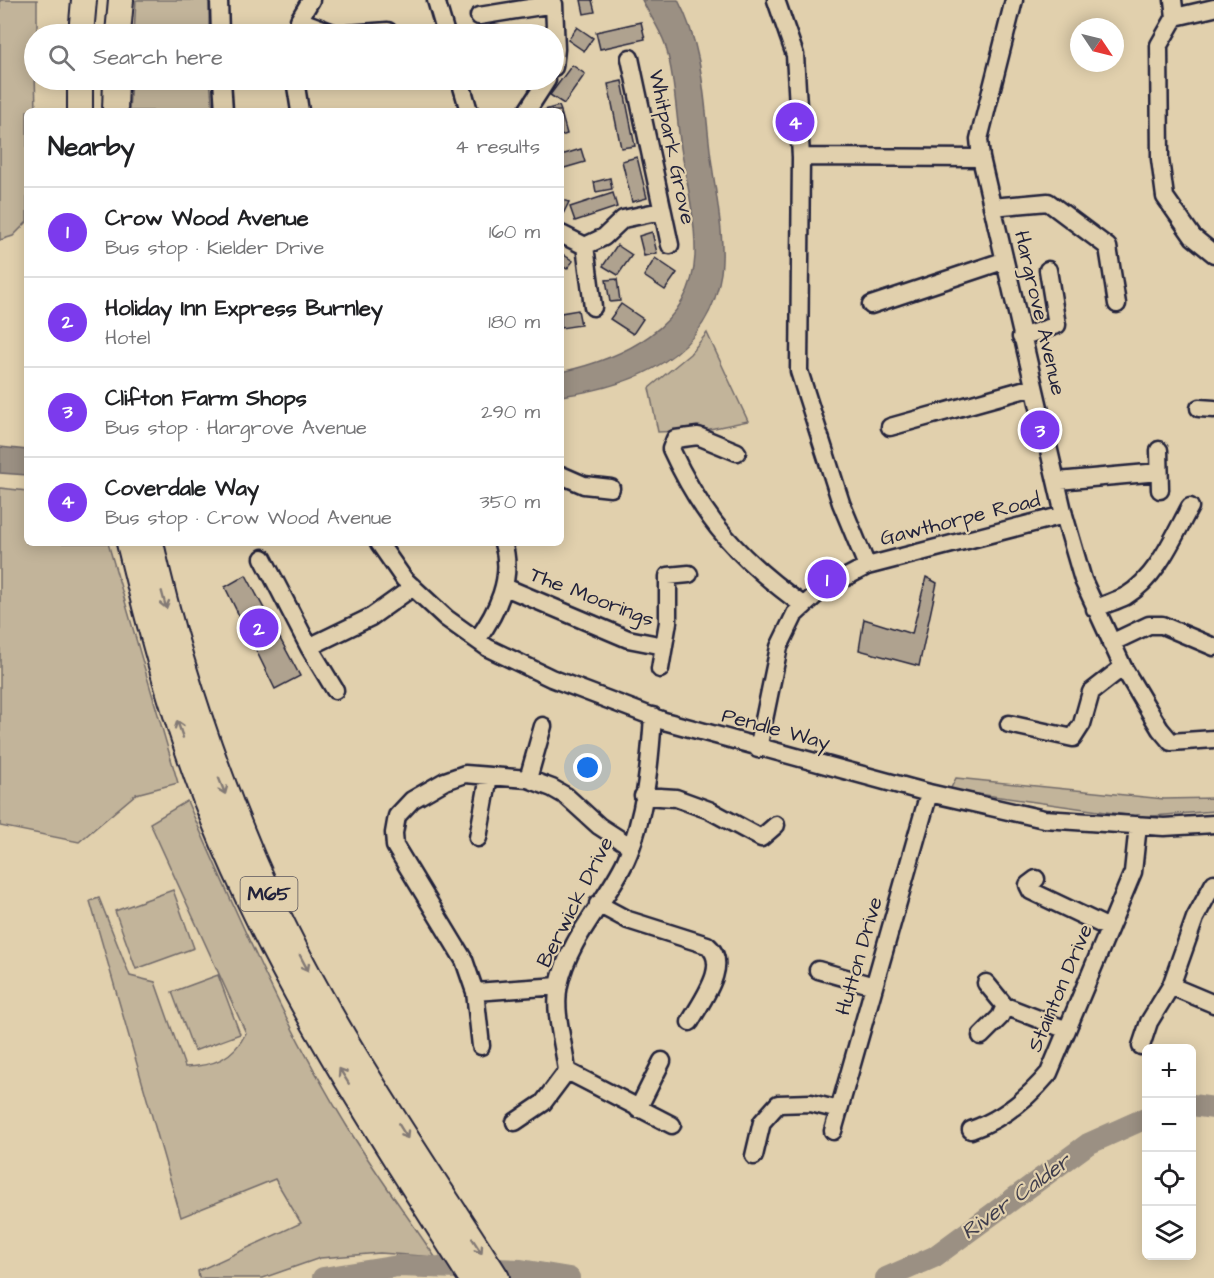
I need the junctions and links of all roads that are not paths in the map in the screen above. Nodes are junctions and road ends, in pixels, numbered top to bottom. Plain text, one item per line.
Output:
1 (68, 0) edge
2 (84, 0) edge
3 (105, 0) edge
4 (122, 0) edge
5 (219, 0) edge
6 (311, 0) edge
7 (436, 0) edge
8 (776, 0) edge
9 (1014, 0) edge
10 (1173, 0) edge
11 (557, 2) edge
12 (1214, 8) edge
13 (478, 16) dead end
14 (1175, 17) junction
15 (69, 24) edge
16 (82, 24) edge
17 (104, 24) edge
18 (119, 24) edge
19 (220, 24) edge
20 (298, 24) edge
21 (443, 24) edge
22 (557, 24) edge
23 (630, 58) dead end
24 (69, 90) edge
25 (80, 90) edge
26 (102, 90) edge
27 (116, 90) edge
28 (223, 90) edge
29 (297, 90) edge
30 (463, 90) edge
31 (541, 90) edge
32 (69, 108) edge
33 (80, 108) edge
34 (101, 108) edge
35 (115, 108) edge
36 (224, 108) edge
37 (300, 108) edge
38 (468, 108) edge
39 (529, 108) edge
40 (801, 157) junction
41 (981, 158) junction
42 (992, 207) junction
43 (661, 211) junction
44 (564, 236) edge
45 (670, 245) dead end
46 (585, 246) junction
47 (1214, 254) edge
48 (1003, 261) junction
49 (1048, 270) dead end
50 (1117, 304) dead end
51 (871, 305) dead end
52 (592, 307) dead end
53 (1021, 337) junction
54 (1033, 387) junction
55 (890, 427) dead end
56 (1159, 450) dead end
57 (736, 452) dead end
58 (1159, 471) junction
59 (564, 477) edge
60 (1058, 481) junction
61 (611, 488) dead end
62 (1160, 490) dead end
63 (1190, 507) dead end
64 (1064, 515) junction
65 (130, 546) edge
66 (151, 546) edge
67 (381, 546) edge
68 (503, 546) edge
69 (263, 558) dead end
70 (867, 566) junction
71 (689, 574) dead end
72 (413, 587) junction
73 (505, 587) junction
74 (804, 606) junction
75 (1095, 609) junction
76 (477, 640) junction
77 (1111, 643) junction
78 (664, 646) junction
79 (309, 647) junction
80 (1214, 647) edge
81 (1123, 667) junction
82 (660, 669) dead end
83 (335, 690) dead end
84 (653, 717) junction
85 (1009, 724) dead end
86 (543, 726) dead end
87 (1214, 739) edge
88 (758, 749) junction
89 (489, 776) junction
90 (528, 779) junction
91 (929, 793) junction
92 (644, 796) junction
93 (1214, 824) edge
94 (776, 825) dead end
95 (1137, 825) junction
96 (478, 838) dead end
97 (630, 846) junction
98 (1036, 879) dead end
99 (1214, 883) edge
100 (598, 904) junction
101 (1109, 928) junction
102 (818, 970) dead end
103 (987, 983) dead end
104 (559, 986) junction
105 (874, 986) junction
106 (1171, 986) junction
107 (475, 992) junction
108 (1214, 1004) edge
109 (1005, 1006) junction
110 (690, 1022) dead end
111 (1067, 1030) junction
112 (981, 1036) dead end
113 (481, 1046) dead end
114 (1141, 1046) dead end
115 (662, 1061) dead end
116 (567, 1071) junction
117 (638, 1109) junction
118 (839, 1110) junction
119 (515, 1122) dead end
120 (672, 1125) dead end
121 (971, 1130) dead end
122 (833, 1131) dead end
123 (754, 1156) dead end
124 (471, 1278) edge
125 (497, 1278) edge

1 - 15 highway
2 - 16 highway
3 - 17 highway
4 - 18 highway
5 - 19 street
6 - 20 street
7 - 21 street
8 - 40 street
9 - 41 street, Hargrove Avenue
10 - 14 street
11 - 13 street
11 - 22 street
12 - 14 street
14 - 47 street
23 - 43 street, Whitpark Grove
24 - 32 highway
25 - 33 highway
26 - 34 highway
27 - 35 highway
28 - 36 street
29 - 37 street
30 - 38 street
31 - 39 street
40 - 41 street
40 - 70 street
41 - 42 street, Hargrove Avenue
42 - 48 street, Hargrove Avenue
42 - 50 street, Hargrove Avenue
43 - 45 street, Whitpark Grove
43 - 46 street
44 - 46 street
46 - 52 street
48 - 51 street
48 - 53 street, Hargrove Avenue
49 - 53 street
53 - 54 street, Hargrove Avenue
54 - 55 street
54 - 60 street, Hargrove Avenue
56 - 58 street
57 - 74 street
58 - 60 street
58 - 62 street
59 - 61 street
60 - 64 street, Hargrove Avenue
63 - 75 street
64 - 70 street, Gawthorpe Road
64 - 75 street, Hargrove Avenue
124 -> 65 highway, M65
66 -> 125 highway, M65
67 - 72 street, Pendle Way
68 - 73 street, The Moorings
69 - 79 street
70 - 74 street, Gawthorpe Road
71 - 78 street, The Moorings
72 - 76 street, Pendle Way
72 - 79 street
73 - 76 street, The Moorings
73 - 78 street, The Moorings
74 - 88 street, Gawthorpe Road
75 - 77 street, Hargrove Avenue
76 - 84 street, Pendle Way
77 - 80 street
77 - 81 street, Hargrove Avenue
78 - 82 street, The Moorings
79 - 83 street
81 - 85 street
81 - 87 street, Hargrove Avenue
84 - 88 street, Pendle Way
84 - 92 street, Berwick Drive
86 - 90 street
88 - 91 street, Pendle Way
89 - 90 street
89 - 96 street
89 - 107 street
90 - 97 street
91 - 95 street, Pendle Way
91 - 105 street, Hutton Drive
92 - 94 street
92 - 97 street, Berwick Drive
93 - 95 street, Pendle Way
95 - 101 street, Stainton Drive
97 - 100 street, Berwick Drive
98 - 101 street
99 - 106 street
100 - 104 street, Berwick Drive
100 - 110 street
101 - 111 street, Stainton Drive
102 - 105 street
103 - 109 street
104 - 107 street
104 - 116 street, Berwick Drive
105 - 118 street, Hutton Drive
106 - 108 street
106 - 114 street
107 - 113 street
109 - 111 street
109 - 112 street
111 - 121 street, Stainton Drive
115 - 117 street
116 - 117 street
116 - 119 street
117 - 120 street
118 - 122 street, Hutton Drive
118 - 123 street

